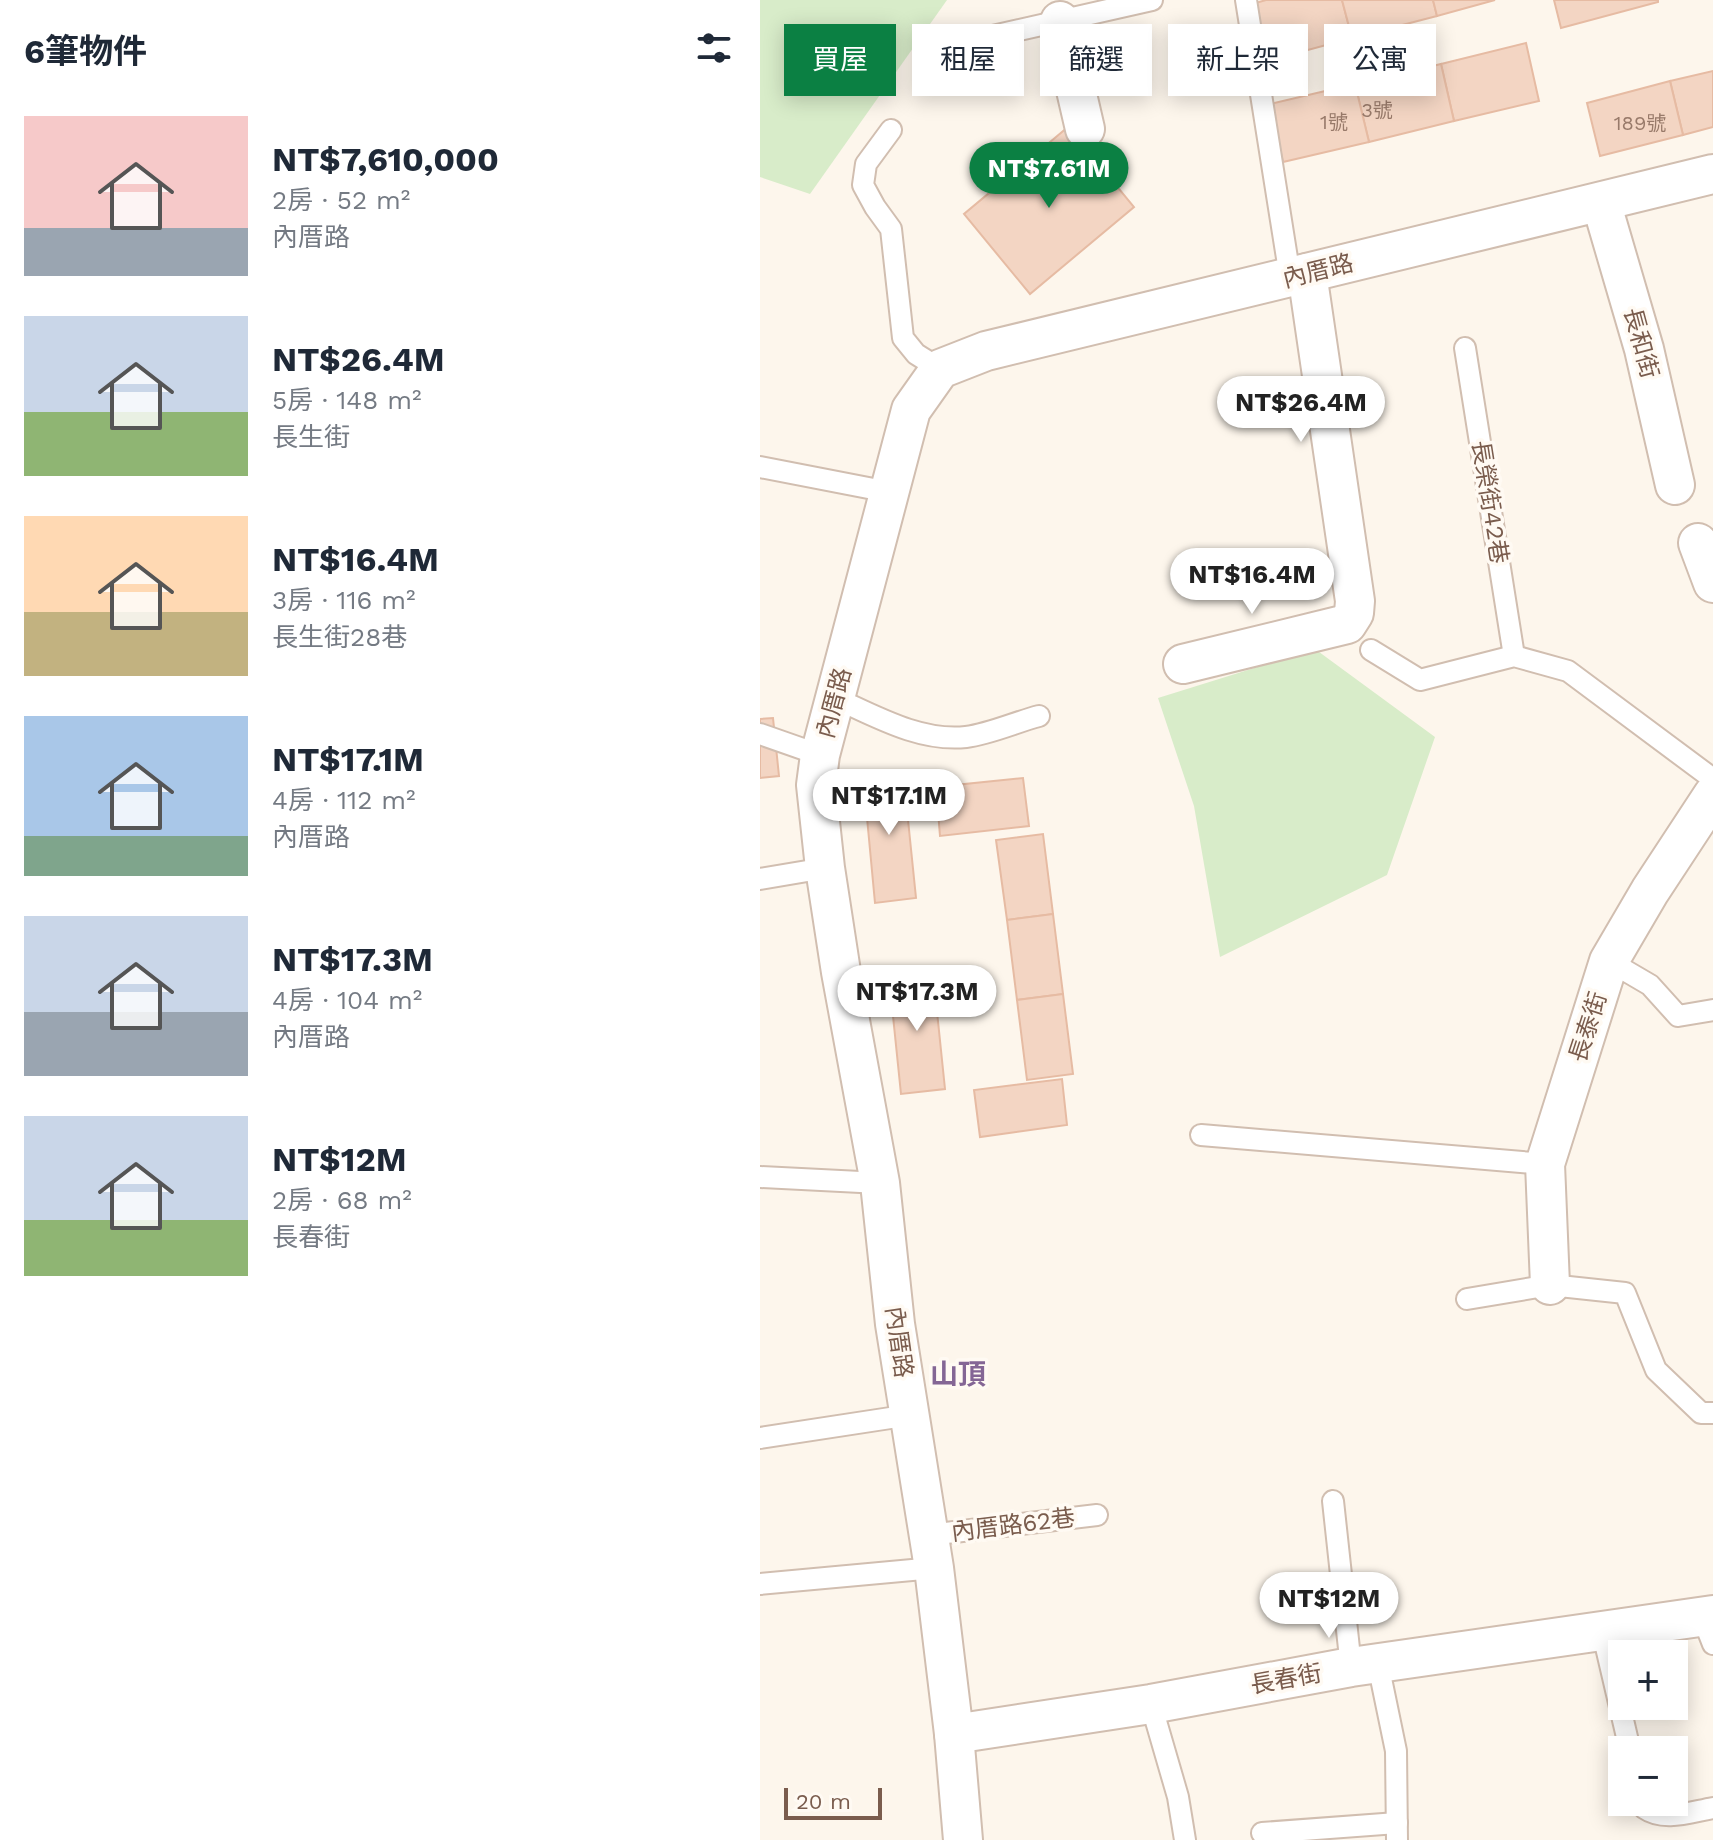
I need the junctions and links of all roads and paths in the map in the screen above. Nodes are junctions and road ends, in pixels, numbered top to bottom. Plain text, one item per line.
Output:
1 (1152, 0) edge
2 (1246, 0) edge
3 (1060, 21) junction
4 (1024, 29) edge
5 (1085, 129) dead end
6 (891, 130) dead end
7 (1713, 174) edge
8 (1601, 202) junction
9 (1299, 275) junction
10 (1465, 348) dead end
11 (940, 369) junction
12 (760, 467) edge
13 (1675, 485) dead end
14 (889, 492) junction
15 (1698, 543) dead end
16 (1713, 583) edge
17 (1371, 650) dead end
18 (1514, 656) junction
19 (1183, 664) dead end
20 (835, 698) junction
21 (1039, 716) dead end
22 (760, 734) edge
23 (820, 755) junction
24 (1713, 779) edge
25 (1713, 795) edge
26 (825, 868) junction
27 (760, 879) edge
28 (1609, 961) junction
29 (1713, 1010) edge
30 (1201, 1135) dead end
31 (1545, 1164) junction
32 (760, 1177) edge
33 (880, 1183) junction
34 (1550, 1285) junction
35 (1467, 1299) dead end
36 (1713, 1413) edge
37 (910, 1415) junction
38 (760, 1438) edge
39 (1333, 1501) dead end
40 (1097, 1515) dead end
41 (932, 1551) junction
42 (760, 1584) edge
43 (1709, 1625) edge
44 (1602, 1630) junction
45 (1365, 1666) junction
46 (1151, 1704) junction
47 (954, 1734) junction
48 (1627, 1736) edge
49 (1713, 1808) edge
50 (1688, 1812) edge
51 (1397, 1831) edge
52 (1262, 1833) dead end
53 (963, 1840) edge
54 (1185, 1840) edge

1 - 3 lane
2 - 9 lane
3 - 4 lane
3 - 5 street
6 - 11 lane
7 - 8 street, 內厝路
8 - 9 street, 內厝路
8 - 13 street, 長和街
9 - 11 street, 內厝路
9 - 19 street
10 - 18 lane, 長榮街42巷
11 - 14 street, 內厝路
12 - 14 lane
14 - 20 street, 內厝路
15 - 16 street
17 - 18 lane
18 - 24 lane
20 - 21 lane
20 - 23 street, 內厝路
22 - 23 lane
23 - 26 street, 內厝路
25 - 28 street, 長泰街
26 - 27 lane
26 - 33 street, 內厝路
28 - 29 lane
28 - 31 street, 長泰街
30 - 31 lane
31 - 34 street, 長泰街
32 - 33 lane
33 - 37 street, 內厝路
34 - 35 lane
34 - 36 lane
37 - 38 lane
37 - 41 street, 內厝路
39 - 45 lane
40 - 41 lane, 內厝路62巷
41 - 42 lane, 內厝路62巷
41 - 47 street, 內厝路
43 - 44 street, 長春街
44 - 45 street, 長春街
44 - 48 lane
45 - 46 street, 長春街
45 - 51 lane
46 - 47 street, 長春街
46 - 54 lane
47 - 53 street, 內厝路
49 - 50 lane
51 - 52 lane

